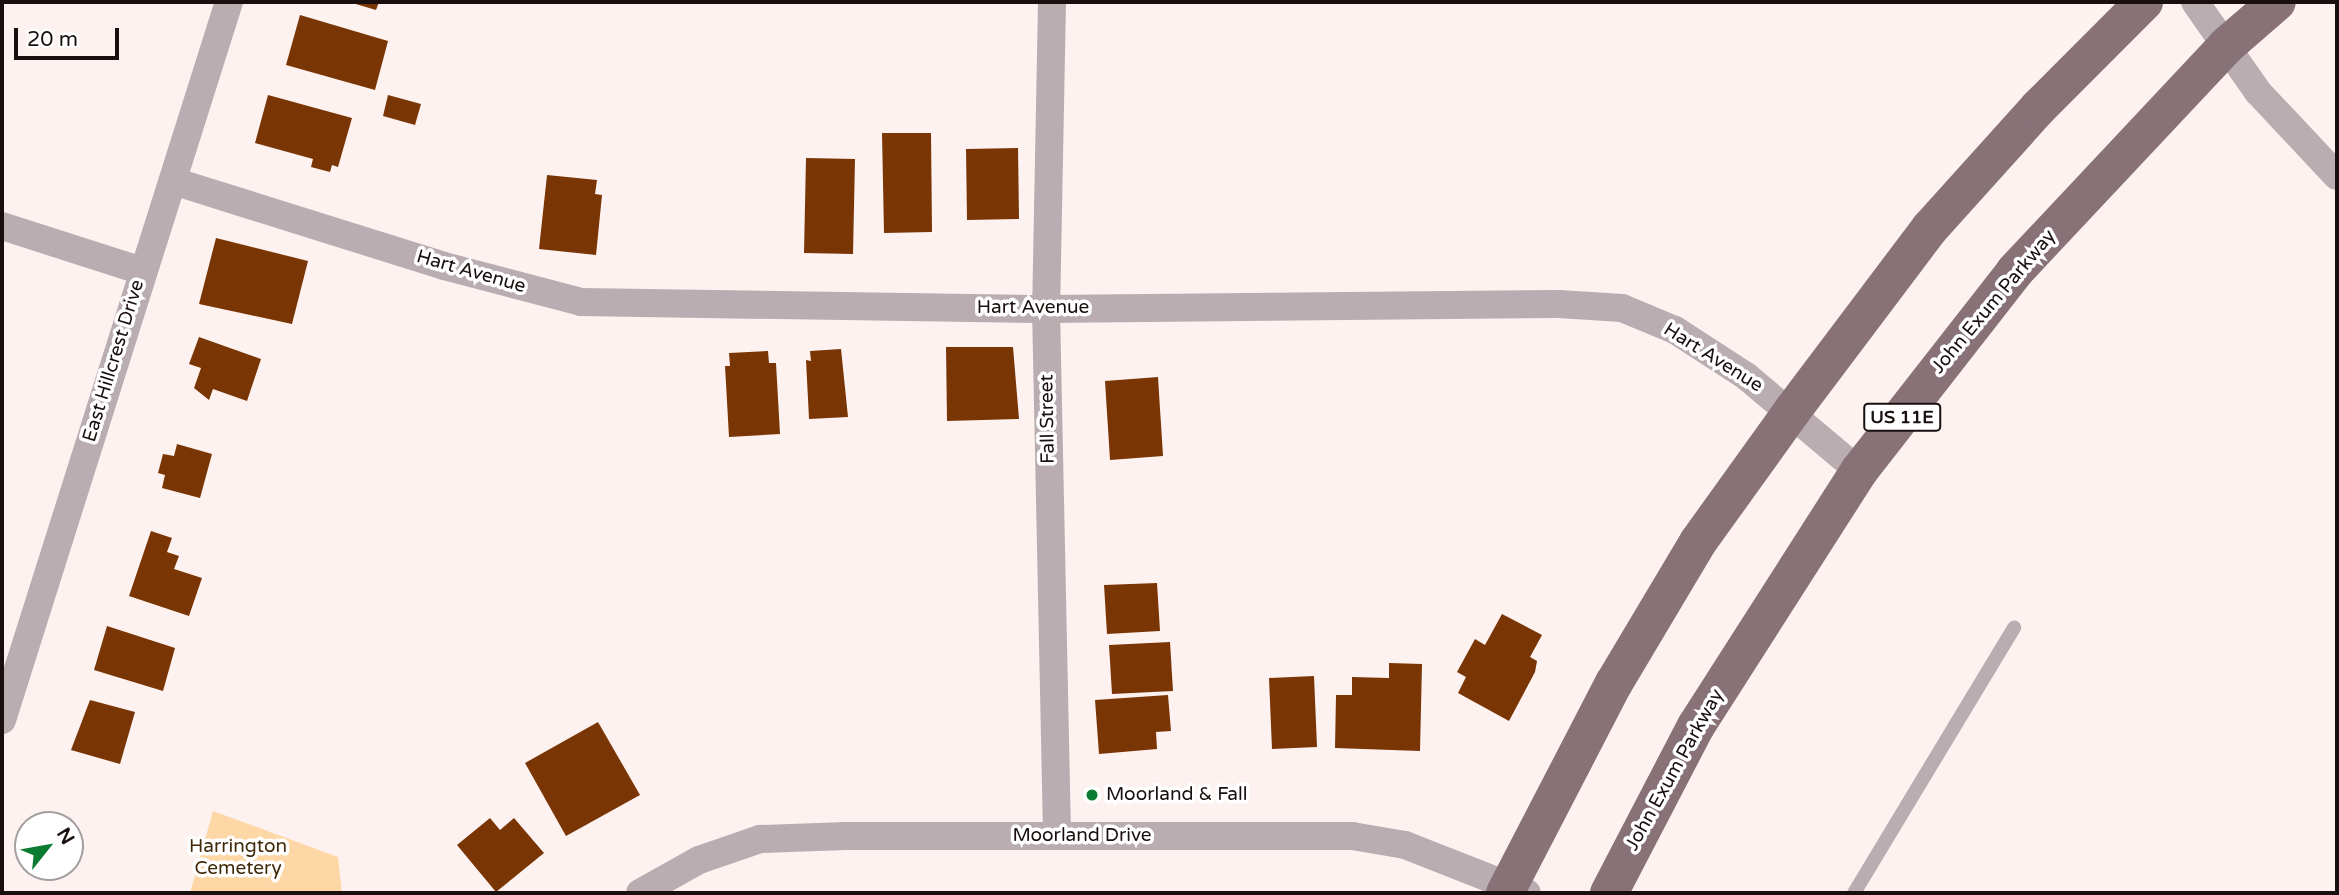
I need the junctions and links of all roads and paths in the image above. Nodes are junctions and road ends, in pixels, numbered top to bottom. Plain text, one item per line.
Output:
1 (229, 2) edge
2 (1052, 2) edge
3 (2144, 2) edge
4 (2195, 2) edge
5 (2277, 2) edge
6 (2226, 46) junction
7 (2337, 176) edge
8 (173, 181) junction
9 (2, 226) edge
10 (142, 271) junction
11 (1046, 309) junction
12 (1792, 411) junction
13 (1859, 471) junction
14 (2014, 628) dead end
15 (3, 709) edge
16 (1057, 836) junction
17 (1514, 890) edge
18 (639, 893) edge
19 (1609, 893) edge
20 (1854, 893) edge

1 - 8 street, East Hillcrest Drive
2 - 11 street, Fall Street
3 - 12 main road
4 - 6 street
5 - 6 main road, John Exum Parkway / US 11E
6 - 7 street
6 - 13 main road, John Exum Parkway / US 11E
8 - 10 street, East Hillcrest Drive
8 - 11 street, Hart Avenue
9 - 10 street
10 - 15 street, East Hillcrest Drive
11 - 12 street, Hart Avenue
11 - 16 street, Fall Street
12 - 13 street, Hart Avenue
12 - 17 main road
13 - 19 main road, John Exum Parkway / US 11E
14 - 20 lane
16 - 17 street, Moorland Drive
16 - 18 street, Moorland Drive

